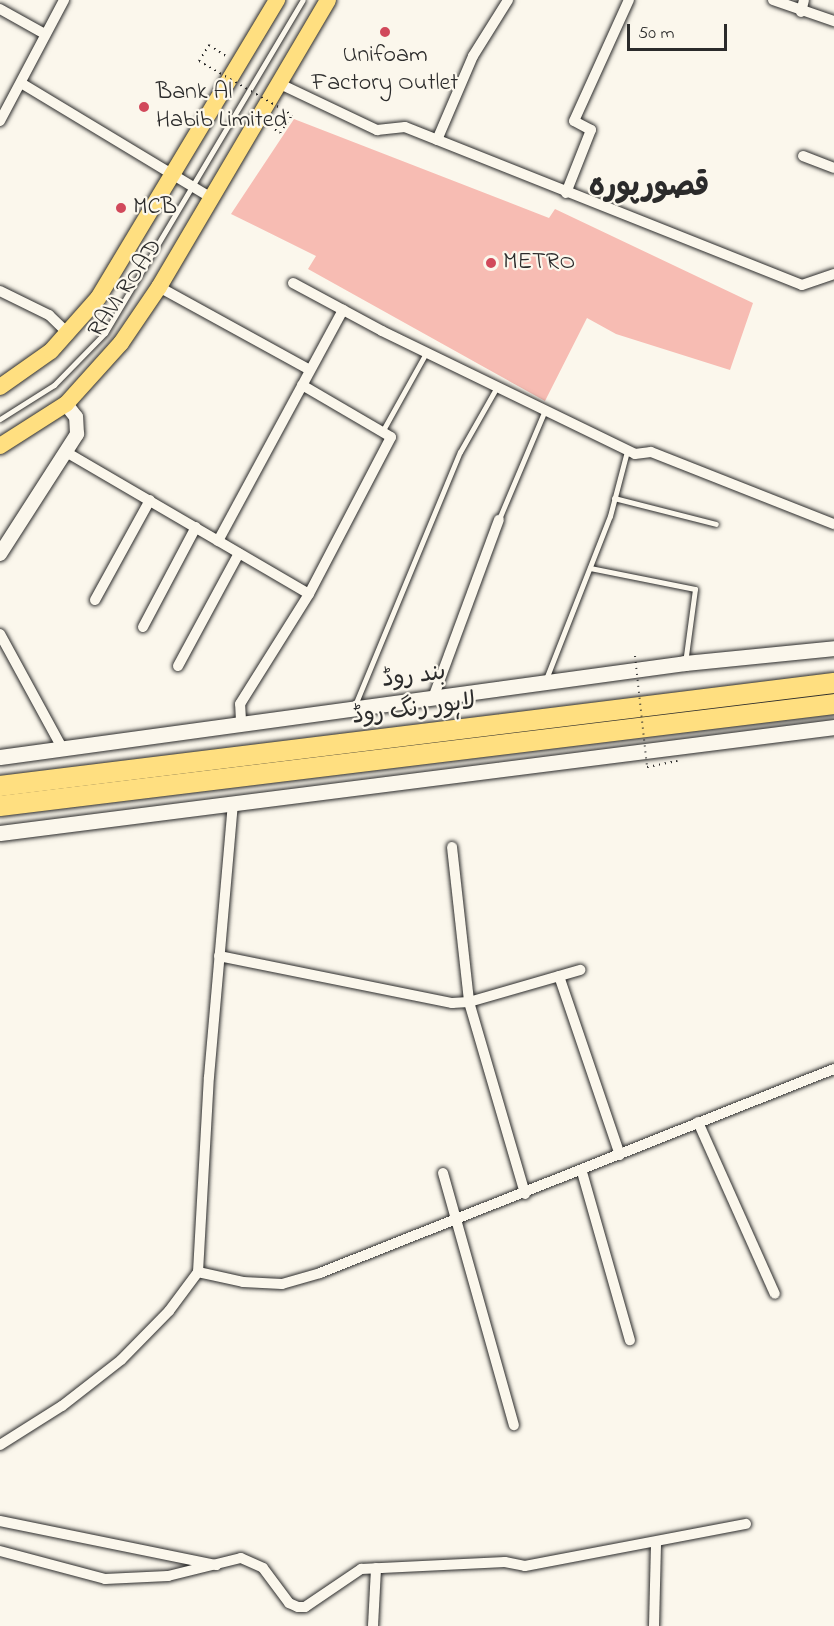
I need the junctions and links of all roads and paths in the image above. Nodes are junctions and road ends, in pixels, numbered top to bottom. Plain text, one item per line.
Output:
1 (64, 0) edge
2 (277, 0) edge
3 (303, 0) edge
4 (328, 0) edge
5 (508, 0) edge
6 (629, 0) edge
7 (773, 0) edge
8 (804, 0) edge
9 (0, 9) edge
10 (801, 12) junction
11 (834, 21) edge
12 (45, 34) junction
13 (238, 62) junction
14 (21, 83) junction
15 (278, 83) junction
16 (0, 121) edge
17 (280, 133) dead end
18 (437, 140) junction
19 (802, 156) dead end
20 (834, 168) edge
21 (174, 172) junction
22 (192, 186) junction
23 (566, 193) junction
24 (213, 199) junction
25 (834, 274) edge
26 (293, 283) dead end
27 (159, 288) junction
28 (0, 291) edge
29 (343, 310) junction
30 (69, 334) junction
31 (426, 352) junction
32 (310, 370) junction
33 (302, 385) junction
34 (0, 387) edge
35 (497, 387) junction
36 (66, 404) junction
37 (546, 410) junction
38 (0, 419) edge
39 (382, 432) junction
40 (0, 446) edge
41 (627, 450) junction
42 (66, 452) junction
43 (614, 498) junction
44 (150, 500) junction
45 (499, 520) joint
46 (716, 524) dead end
47 (834, 524) edge
48 (196, 527) junction
49 (218, 541) junction
50 (239, 553) junction
51 (0, 554) edge
52 (590, 568) junction
53 (309, 594) junction
54 (95, 600) dead end
55 (143, 627) dead end
56 (0, 634) edge
57 (834, 648) edge
58 (634, 656) dead end
59 (685, 663) junction
60 (178, 666) dead end
61 (546, 681) junction
62 (834, 683) edge
63 (434, 698) junction
64 (834, 704) edge
65 (354, 706) junction
66 (241, 721) junction
67 (834, 727) edge
68 (61, 746) junction
69 (0, 757) edge
70 (677, 764) dead end
71 (0, 786) edge
72 (233, 802) junction
73 (0, 806) edge
74 (0, 833) edge
75 (452, 847) dead end
76 (219, 956) junction
77 (580, 970) dead end
78 (559, 976) junction
79 (469, 1002) junction
80 (834, 1069) edge
81 (698, 1122) junction
82 (620, 1155) junction
83 (582, 1172) junction
84 (443, 1173) dead end
85 (525, 1194) junction
86 (458, 1220) junction
87 (198, 1272) junction
88 (775, 1294) dead end
89 (630, 1340) dead end
90 (514, 1425) dead end
91 (0, 1445) edge
92 (0, 1521) edge
93 (746, 1524) dead end
94 (656, 1542) junction
95 (0, 1551) edge
96 (218, 1565) junction
97 (376, 1568) junction
98 (373, 1626) edge
99 (654, 1626) edge

1 - 12 street
2 - 13 main road, RAVI ROAD
3 - 22 lane
4 - 15 main road, RAVI ROAD
5 - 18 street
6 - 23 street
7 - 10 street
8 - 10 street
9 - 12 street
10 - 11 street
12 - 14 street
13 - 17 path, bridge
13 - 21 main road, RAVI ROAD
14 - 16 street
14 - 21 street
15 - 18 street
15 - 24 main road, RAVI ROAD
18 - 23 street
19 - 20 street
21 - 22 street
21 - 30 main road, RAVI ROAD
22 - 24 street
22 - 38 lane
23 - 25 street
24 - 27 main road, RAVI ROAD
26 - 29 street
27 - 32 street
27 - 36 main road, RAVI ROAD
28 - 30 street
29 - 31 street
29 - 32 street
30 - 34 main road, RAVI ROAD
31 - 35 street
31 - 39 lane
32 - 33 street
33 - 39 street
33 - 49 street
35 - 37 street
35 - 65 lane
36 - 40 main road, RAVI ROAD
36 - 42 street
37 - 41 street
37 - 45 lane
39 - 53 street
41 - 43 lane
41 - 47 street
42 - 44 street
42 - 51 street
43 - 46 lane
43 - 52 lane
44 - 48 street
44 - 54 street
45 - 63 street
48 - 49 street
48 - 55 street
49 - 50 street
50 - 53 street
50 - 60 street
52 - 59 lane
52 - 61 lane
53 - 66 street
56 - 68 street
57 - 59 main road, بند روڈ
58 - 70 path, bridge
59 - 61 main road, بند روڈ
61 - 63 main road, بند روڈ
62 - 71 highway, لاہور رنگ روڈ
63 - 65 main road, بند روڈ
64 - 73 highway, لاہور رنگ روڈ
65 - 66 main road, بند روڈ
66 - 68 main road, بند روڈ
67 - 72 main road
68 - 69 main road, بند روڈ
72 - 74 main road
72 - 76 street
75 - 79 street
76 - 79 street
76 - 87 street
77 - 78 street
78 - 79 street
78 - 82 street
79 - 85 street
80 - 81 street
81 - 82 street
81 - 88 street
82 - 83 street
83 - 85 street
83 - 89 street
84 - 86 street
85 - 86 street
86 - 87 street
86 - 90 street
87 - 91 street
92 - 96 street
93 - 94 street
94 - 97 street
94 - 99 street
95 - 96 street
96 - 97 street
97 - 98 street

